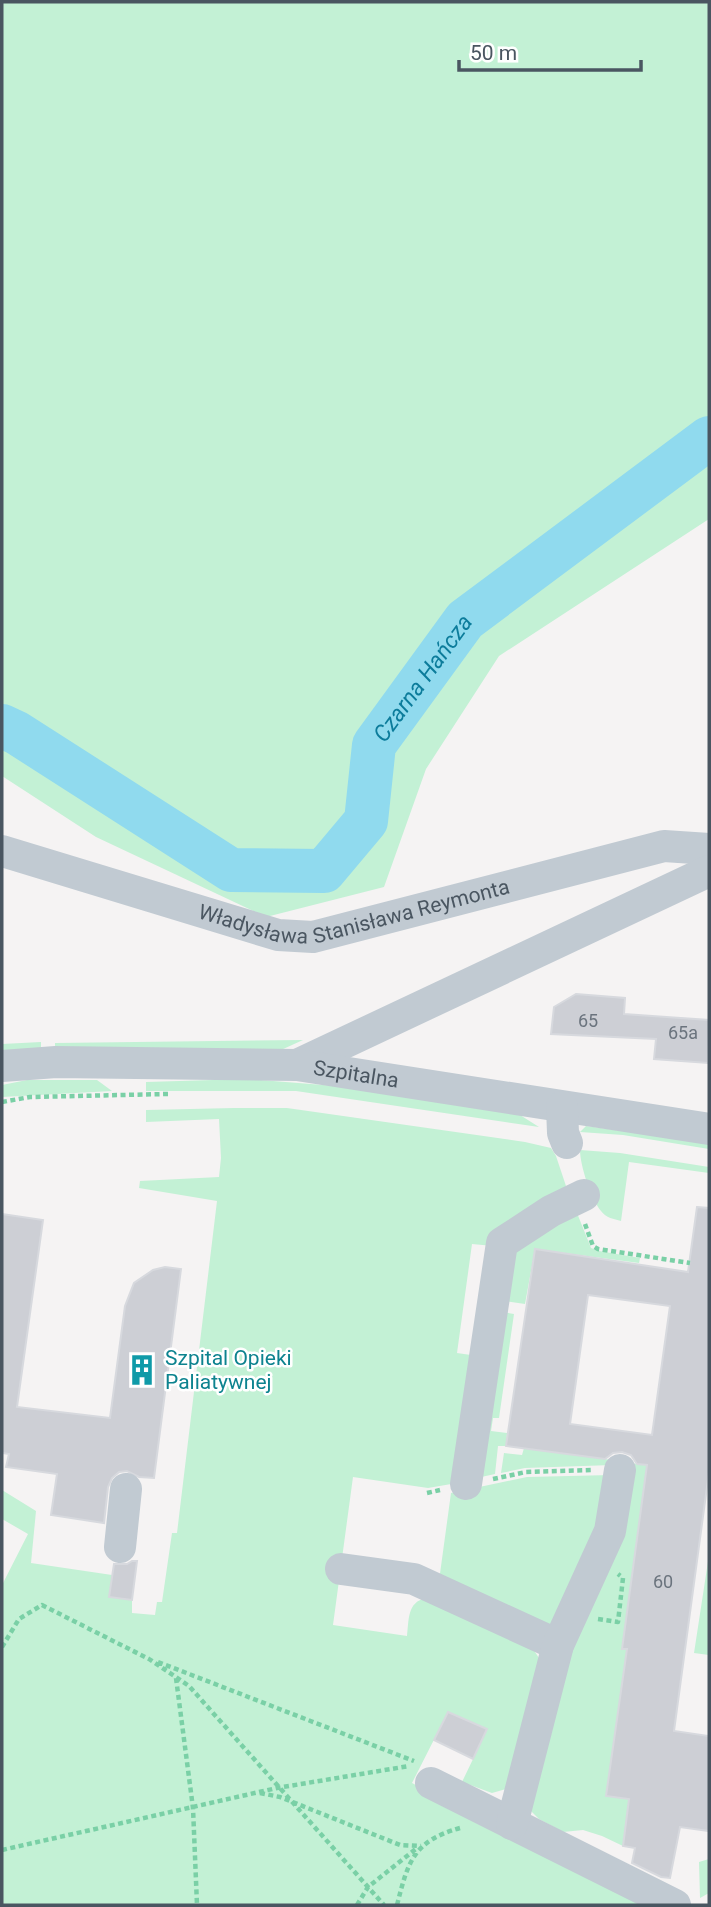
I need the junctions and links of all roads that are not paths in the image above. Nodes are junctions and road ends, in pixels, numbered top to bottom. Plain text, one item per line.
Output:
1 (709, 849) edge
2 (2, 851) edge
3 (709, 871) edge
4 (297, 1065) junction
5 (2, 1066) edge
6 (562, 1107) junction
7 (709, 1129) edge
8 (567, 1143) dead end
9 (580, 1197) road end
10 (620, 1470) road end
11 (466, 1484) road end
12 (126, 1489) dead end
13 (120, 1547) dead end
14 (341, 1569) dead end
15 (558, 1645) junction
16 (431, 1783) dead end
17 (512, 1824) junction
18 (675, 1905) edge

1 - 2 street, Władysława Stanisława Reymonta
3 - 4 street
4 - 5 street, Szpitalna
4 - 6 street, Szpitalna
6 - 7 street, Szpitalna
6 - 8 street
9 - 11 street
10 - 15 street
12 - 13 street
14 - 15 street
15 - 17 street
16 - 17 street
17 - 18 street

